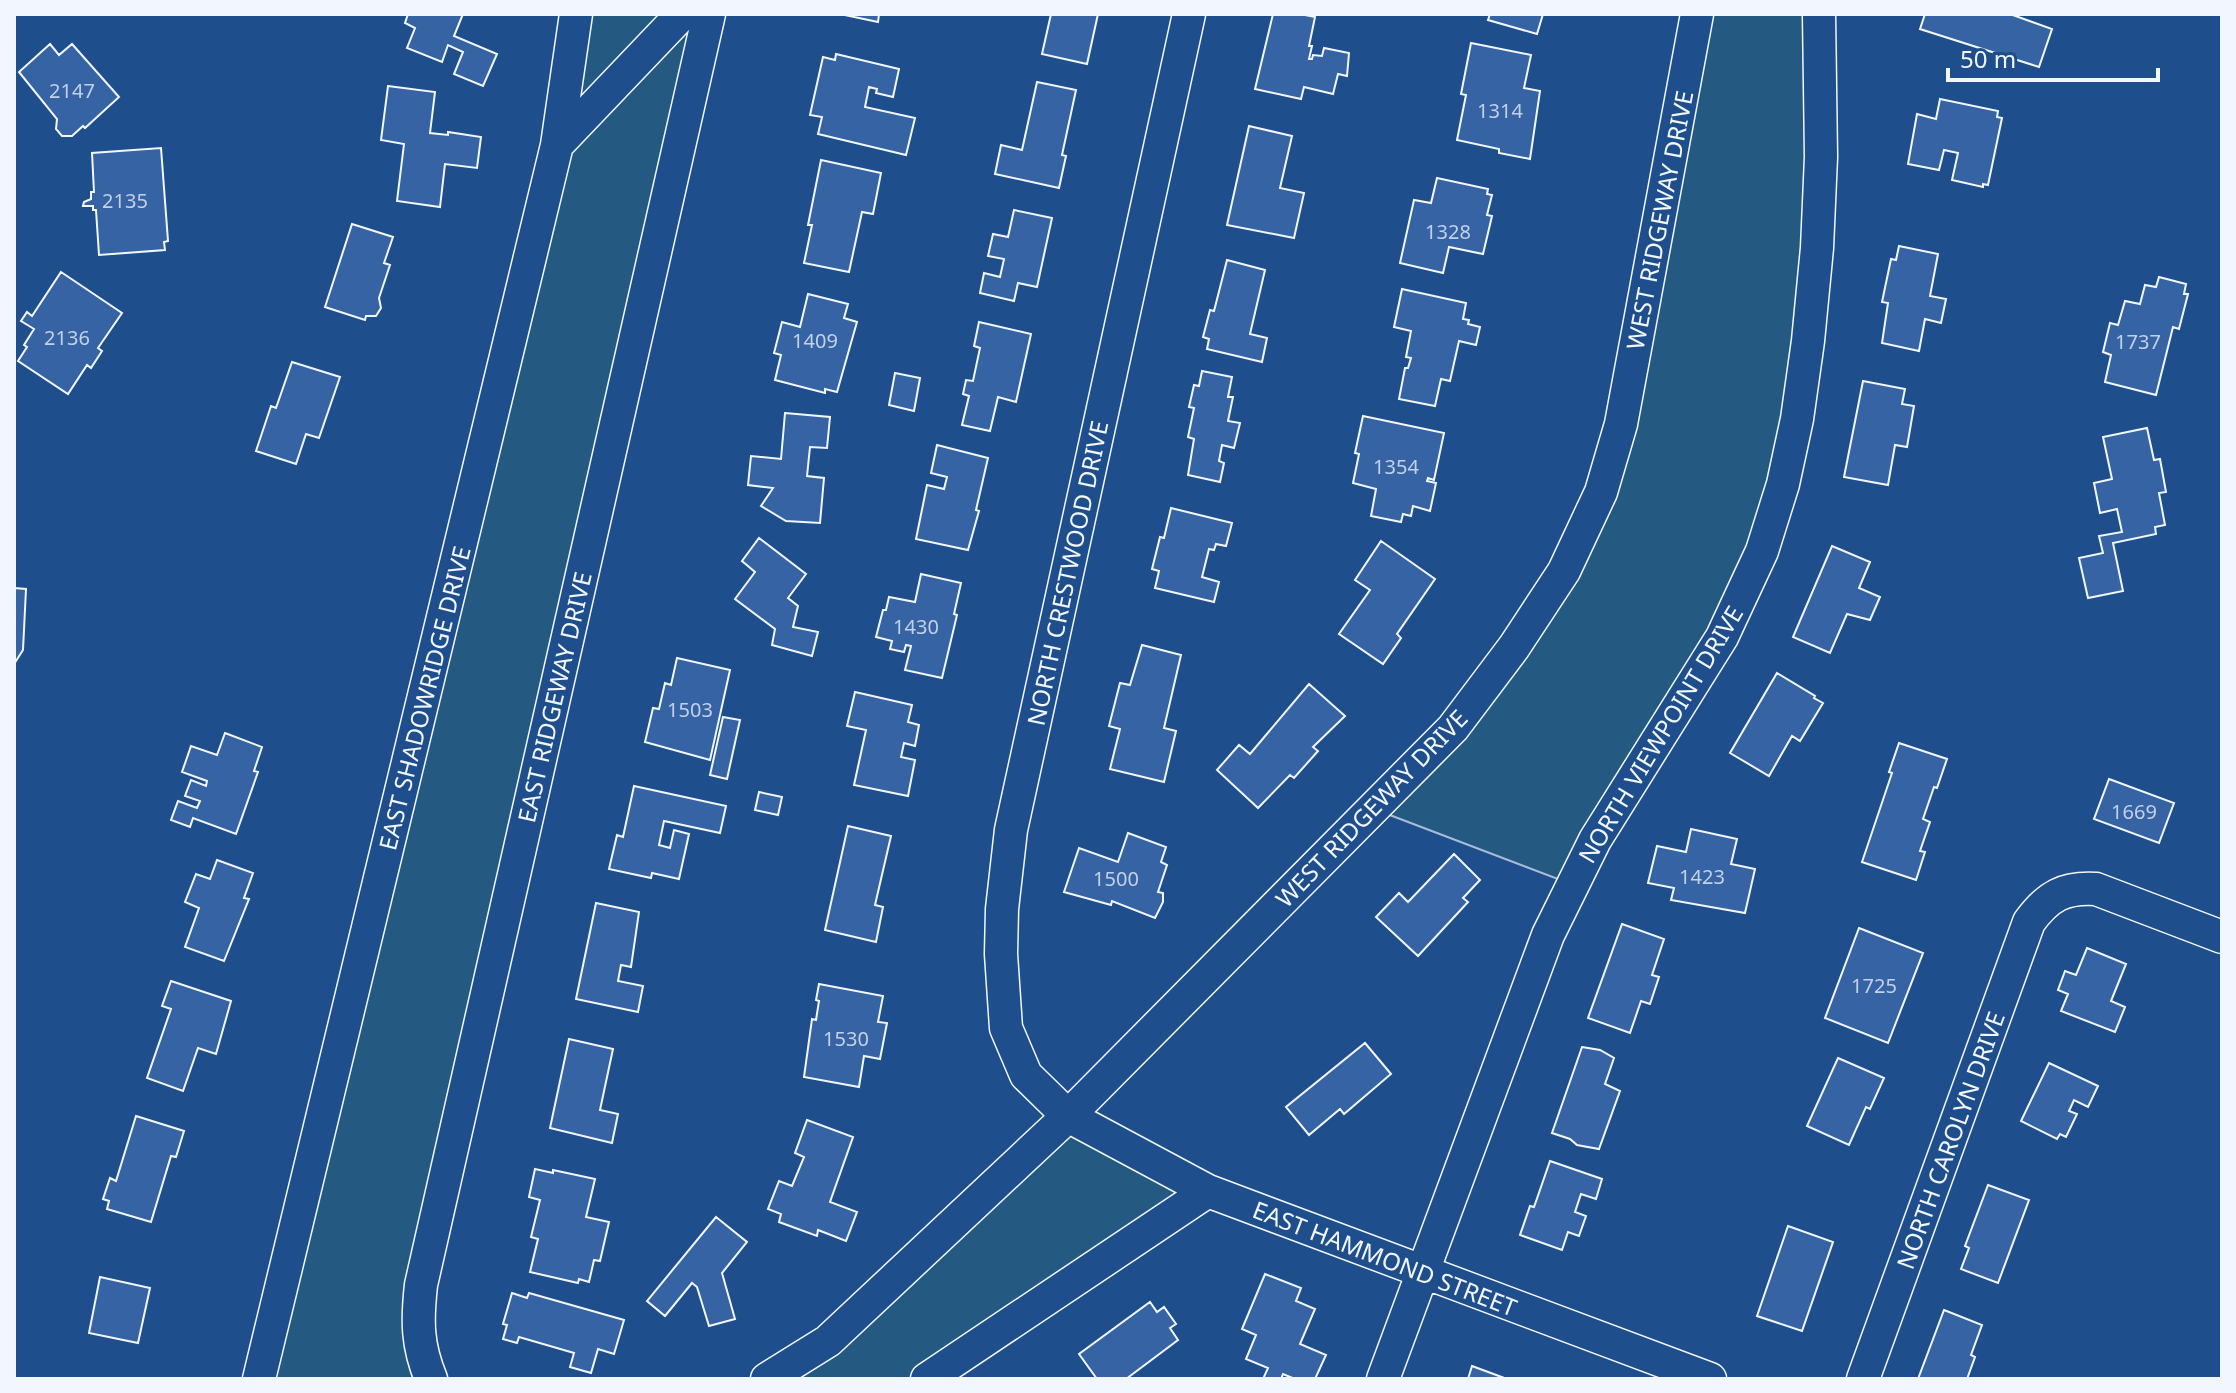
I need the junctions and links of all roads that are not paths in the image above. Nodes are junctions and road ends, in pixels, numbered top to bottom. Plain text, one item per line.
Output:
1 (576, 14) edge
2 (682, 14) edge
3 (709, 14) edge
4 (1189, 14) edge
5 (1697, 14) edge
6 (1819, 14) edge
7 (557, 145) junction
8 (2222, 937) edge
9 (1068, 1116) junction
10 (1208, 1191) junction
11 (1423, 1273) junction
12 (259, 1379) edge
13 (431, 1379) edge
14 (767, 1379) edge
15 (927, 1379) edge
16 (1383, 1379) edge
17 (1710, 1379) edge
18 (1863, 1379) edge

1 - 7 street, EAST SHADOWRIDGE DRIVE
2 - 7 street
3 - 13 street, EAST RIDGEWAY DRIVE
4 - 9 street, NORTH CRESTWOOD DRIVE
5 - 9 street, WEST RIDGEWAY DRIVE
6 - 11 street, NORTH VIEWPOINT DRIVE
7 - 12 street, EAST SHADOWRIDGE DRIVE
8 - 18 street, NORTH CAROLYN DRIVE
9 - 10 street, EAST HAMMOND STREET
9 - 14 street, WEST RIDGEWAY DRIVE
10 - 11 street, EAST HAMMOND STREET
10 - 15 street
11 - 16 street, NORTH VIEWPOINT DRIVE
11 - 17 street, EAST HAMMOND STREET

